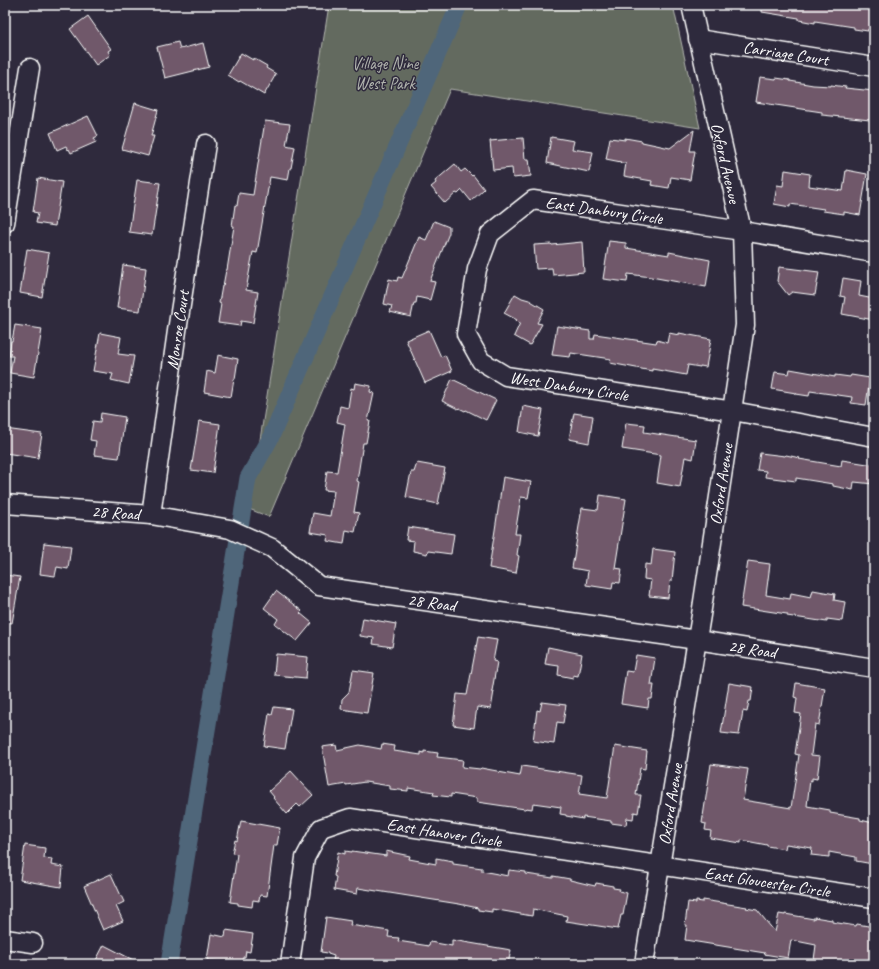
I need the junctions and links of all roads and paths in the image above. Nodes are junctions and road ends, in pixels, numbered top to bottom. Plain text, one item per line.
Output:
1 (691, 5) edge
2 (698, 39) junction
3 (874, 67) edge
4 (30, 68) dead end
5 (206, 144) dead end
6 (5, 224) edge
7 (742, 231) junction
8 (874, 253) edge
9 (476, 269) joint
10 (733, 411) junction
11 (874, 437) edge
12 (5, 504) edge
13 (151, 515) junction
14 (697, 640) junction
15 (874, 668) edge
16 (660, 865) junction
17 (874, 898) edge
18 (5, 939) edge
19 (33, 942) dead end
20 (290, 964) edge
21 (644, 964) edge

1 - 2 street, Oxford Avenue
2 - 3 street, Carriage Court
2 - 7 street, Oxford Avenue
4 - 6 street
5 - 13 street, Monroe Court
7 - 8 street, East Danbury Circle
7 - 9 street, East Danbury Circle
7 - 10 street, Oxford Avenue
9 - 10 street, West Danbury Circle
10 - 11 street, West Danbury Circle
10 - 14 street, Oxford Avenue
12 - 13 street, 28 Road
13 - 14 street, 28 Road
14 - 15 street, 28 Road
14 - 16 street, Oxford Avenue
16 - 17 street, East Gloucester Circle
16 - 20 street, East Hanover Circle
16 - 21 street, Oxford Avenue
18 - 19 street

